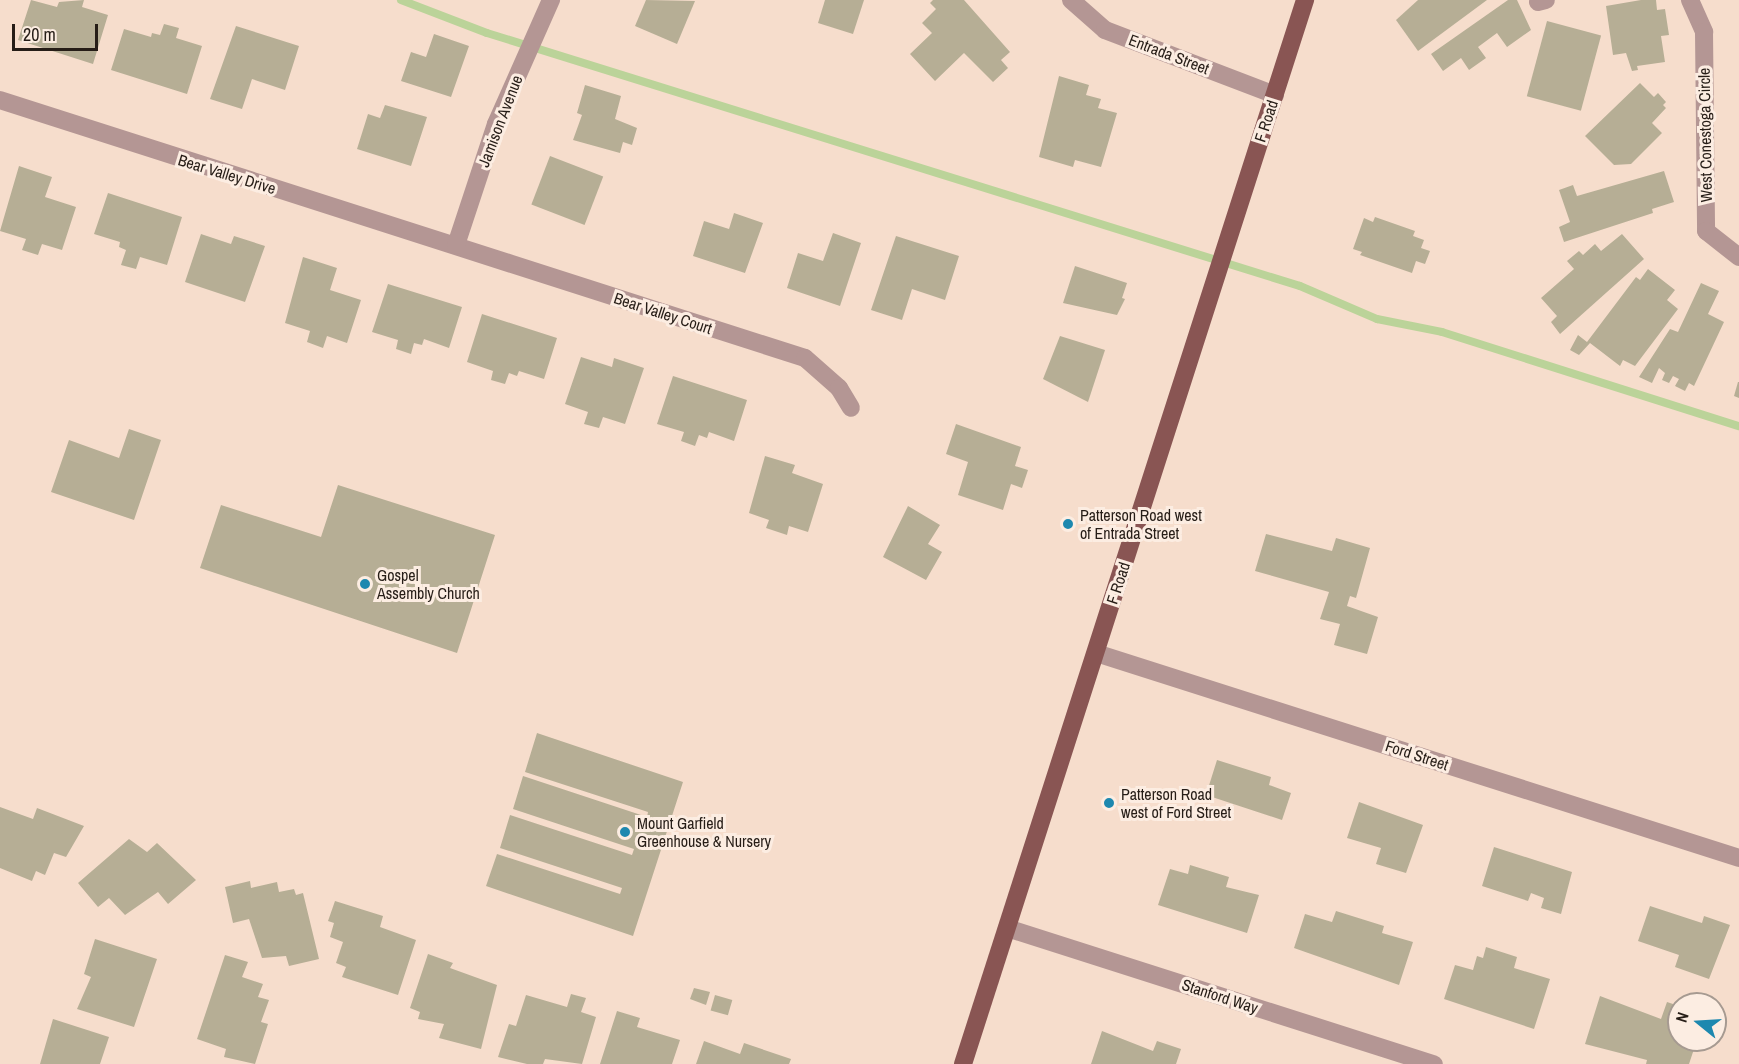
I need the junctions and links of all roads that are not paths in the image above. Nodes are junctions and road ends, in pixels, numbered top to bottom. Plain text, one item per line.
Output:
1 (551, 0) edge
2 (1071, 0) edge
3 (1305, 0) edge
4 (1690, 0) edge
5 (1275, 95) junction
6 (0, 100) edge
7 (456, 245) junction
8 (1739, 257) edge
9 (851, 408) dead end
10 (1096, 652) junction
11 (1739, 858) edge
12 (1007, 928) junction
13 (963, 1064) edge
14 (1434, 1064) edge

1 - 7 street, Jamison Avenue
2 - 5 street, Entrada Street
3 - 5 main road, F Road
4 - 8 street, West Conestoga Circle
5 - 10 main road, F Road
6 - 7 street, Bear Valley Drive
7 - 9 street, Bear Valley Court
10 - 11 street, Ford Street
10 - 12 main road, F Road
12 - 13 main road, F Road
12 - 14 street, Stanford Way

